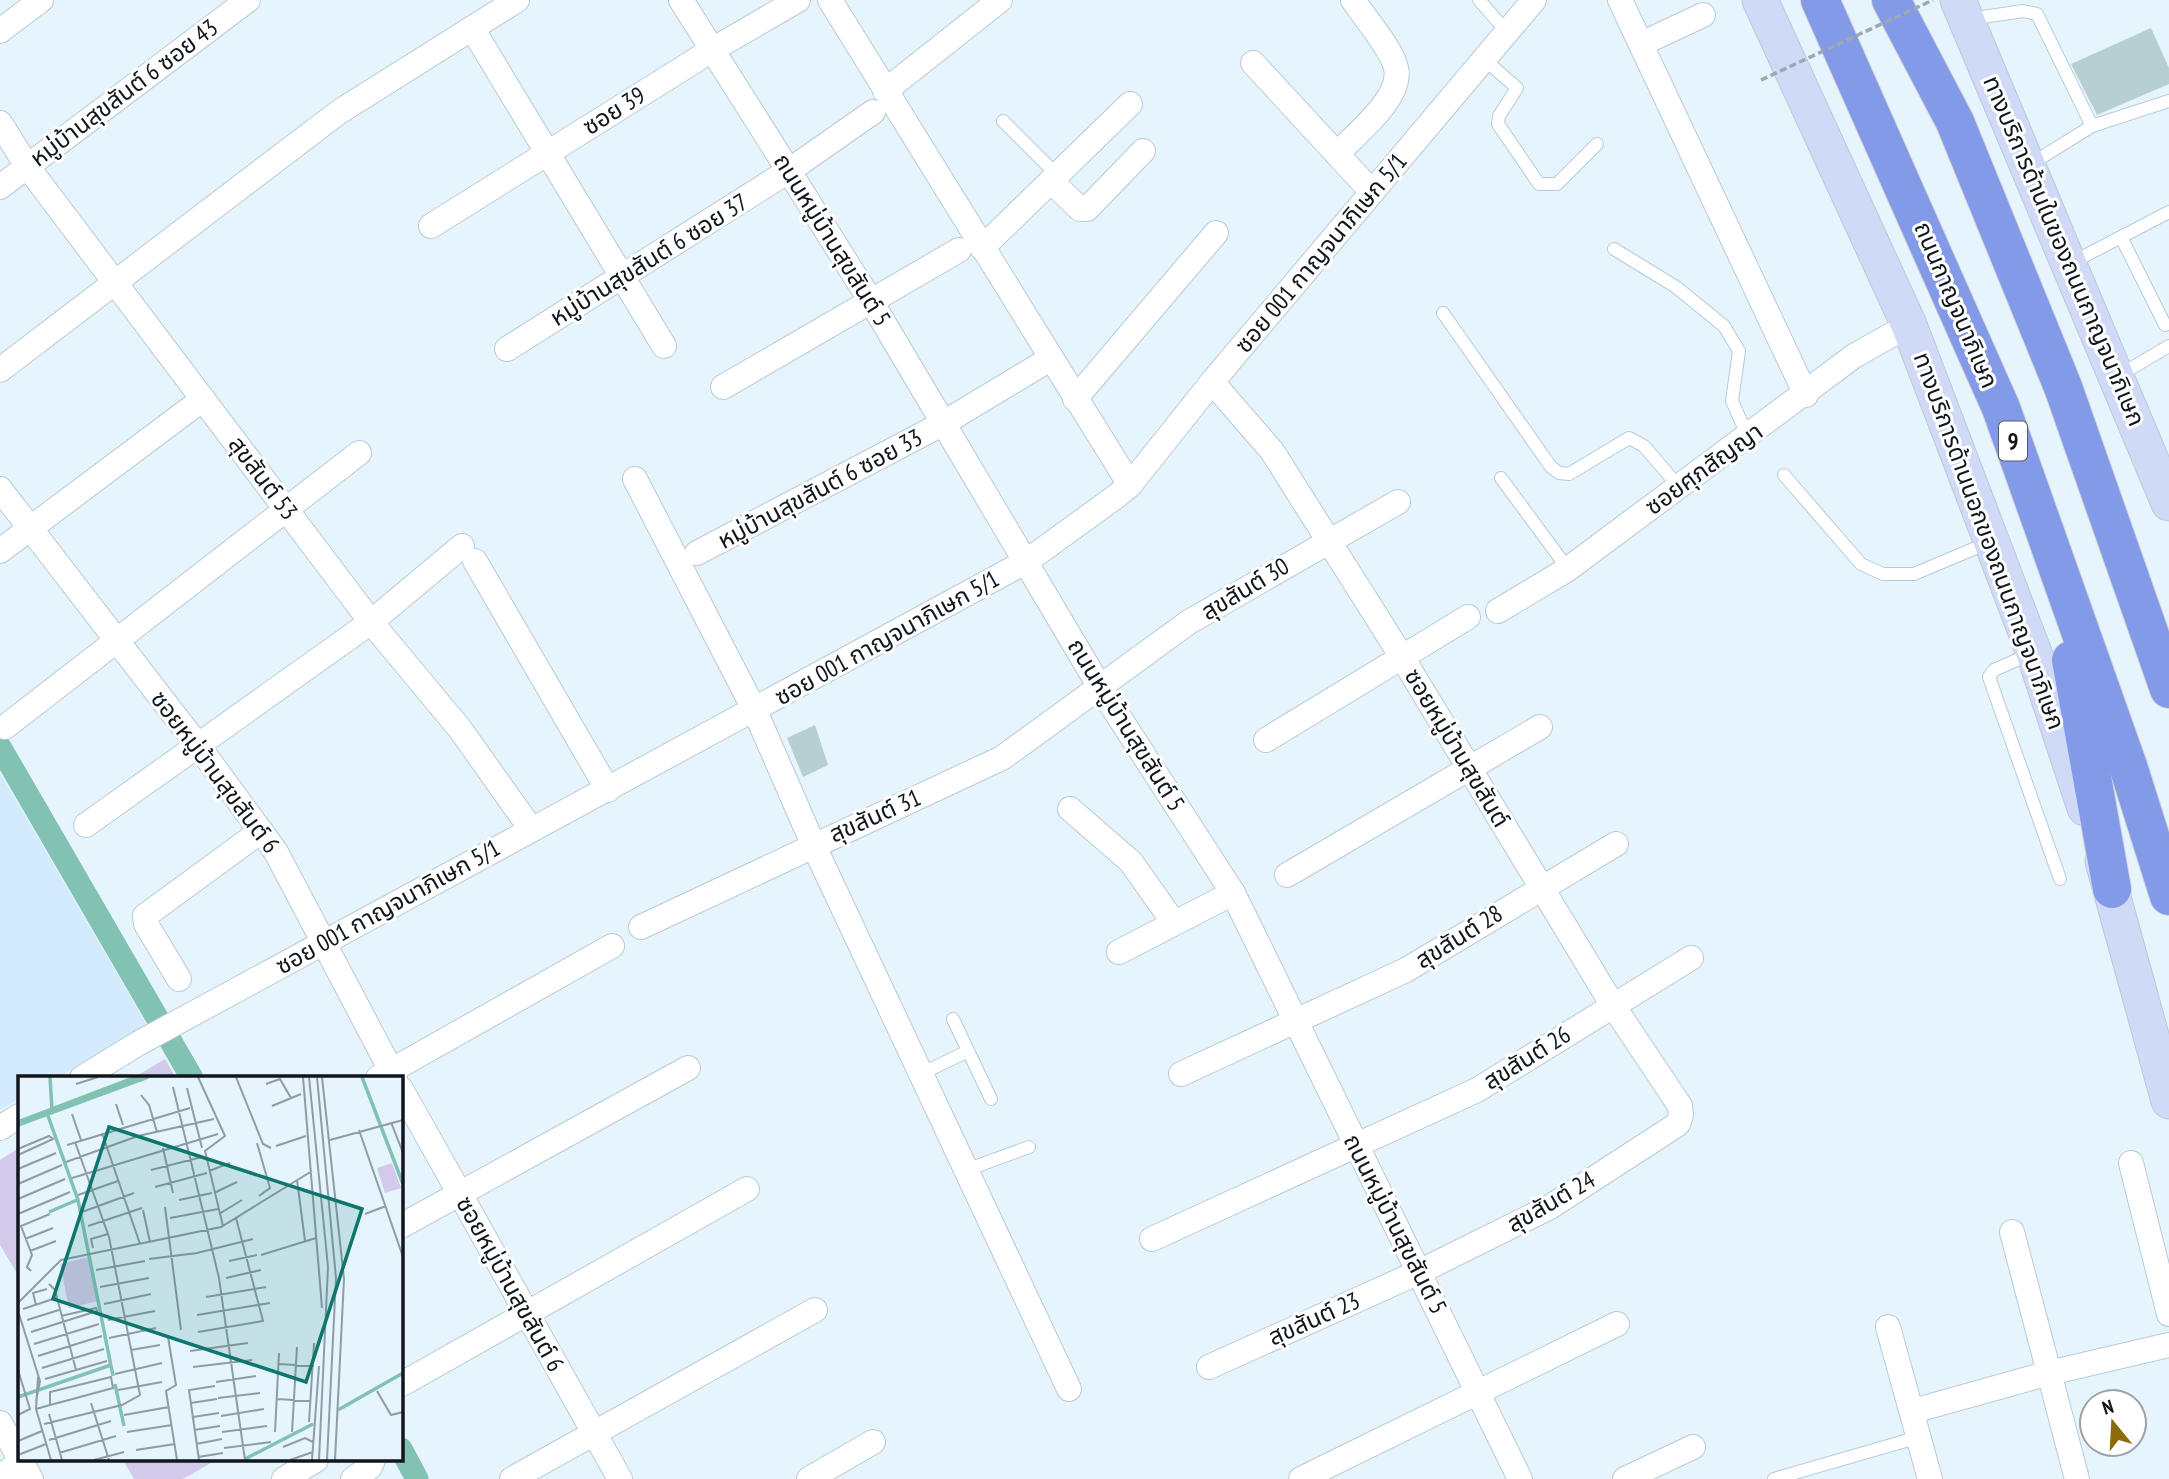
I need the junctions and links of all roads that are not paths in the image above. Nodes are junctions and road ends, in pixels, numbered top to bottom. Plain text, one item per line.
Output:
1 (41, 0) edge
2 (248, 0) edge
3 (517, 0) edge
4 (681, 0) edge
5 (799, 0) edge
6 (830, 0) edge
7 (1000, 0) edge
8 (1353, 0) edge
9 (1479, 0) edge
10 (1534, 0) edge
11 (1620, 0) edge
12 (1760, 0) edge
13 (1820, 0) edge
14 (1891, 0) edge
15 (1913, 0) edge
16 (1962, 10) edge
17 (1703, 15) dead end
18 (472, 29) junction
19 (0, 32) edge
20 (1507, 32) junction
21 (1641, 44) junction
22 (712, 50) junction
23 (1484, 59) junction
24 (1253, 64) dead end
25 (2169, 101) edge
26 (879, 102) junction
27 (1130, 104) dead end
28 (1003, 121) dead end
29 (0, 122) edge
30 (1955, 122) junction
31 (2092, 126) junction
32 (1597, 144) dead end
33 (1143, 151) dead end
34 (548, 152) junction
35 (1337, 154) junction
36 (27, 166) junction
37 (2029, 166) junction
38 (790, 170) junction
39 (1054, 178) junction
40 (0, 187) edge
41 (1372, 192) junction
42 (2169, 212) edge
43 (431, 226) dead end
44 (1216, 233) dead end
45 (2121, 237) junction
46 (970, 249) junction
47 (1614, 249) dead end
48 (2070, 263) junction
49 (621, 278) junction
50 (114, 281) junction
51 (872, 303) junction
52 (1443, 313) dead end
53 (1909, 325) junction
54 (2168, 327) edge
55 (664, 346) dead end
56 (2169, 346) edge
57 (508, 349) dead end
58 (1050, 359) junction
59 (0, 370) edge
60 (2118, 376) junction
61 (1212, 382) junction
62 (723, 387) dead end
63 (1806, 395) junction
64 (203, 399) junction
65 (1075, 399) junction
66 (942, 424) junction
67 (1748, 438) junction
68 (359, 453) dead end
69 (1784, 475) dead end
70 (1501, 478) dead end
71 (635, 479) dead end
72 (1130, 485) junction
73 (1679, 488) junction
74 (0, 489) edge
75 (1398, 502) dead end
76 (2169, 503) edge
77 (287, 510) junction
78 (30, 528) junction
79 (2047, 533) junction
80 (1329, 539) junction
81 (1992, 541) junction
82 (0, 551) edge
83 (697, 553) dead end
84 (1027, 561) junction
85 (1568, 569) junction
86 (1498, 611) dead end
87 (1468, 617) dead end
88 (371, 622) junction
89 (117, 643) junction
90 (2034, 653) junction
91 (1402, 657) junction
92 (1101, 689) junction
93 (2169, 689) edge
94 (755, 711) junction
95 (5, 727) dead end
96 (1540, 727) dead end
97 (1266, 740) dead end
98 (199, 747) junction
99 (1469, 769) junction
100 (608, 790) junction
101 (1070, 809) dead end
102 (86, 825) dead end
103 (531, 829) junction
104 (261, 831) junction
105 (813, 844) junction
106 (1616, 844) dead end
107 (1287, 875) dead end
108 (2060, 878) dead end
109 (1540, 887) junction
110 (2112, 889) junction
111 (1233, 893) junction
112 (2169, 896) edge
113 (1174, 923) junction
114 (641, 927) dead end
115 (325, 942) junction
116 (612, 946) dead end
117 (1119, 952) dead end
118 (1691, 958) dead end
119 (178, 979) dead end
120 (1612, 1004) junction
121 (953, 1019) dead end
122 (1297, 1023) junction
123 (968, 1051) junction
124 (688, 1068) dead end
125 (921, 1074) junction
126 (1181, 1074) dead end
127 (85, 1076) edge
128 (390, 1076) edge
129 (396, 1076) edge
130 (402, 1097) edge
131 (991, 1099) dead end
132 (2169, 1101) edge
133 (18, 1117) edge
134 (1678, 1124) joint
135 (0, 1128) edge
136 (1029, 1147) dead end
137 (1356, 1148) junction
138 (2131, 1163) dead end
139 (966, 1170) junction
140 (747, 1189) dead end
141 (460, 1195) junction
142 (402, 1225) edge
143 (2012, 1232) dead end
144 (1152, 1239) dead end
145 (1419, 1272) junction
146 (815, 1310) dead end
147 (527, 1313) junction
148 (2169, 1314) edge
149 (1617, 1324) dead end
150 (1888, 1327) dead end
151 (2169, 1345) edge
152 (1209, 1367) dead end
153 (2049, 1373) junction
154 (402, 1384) edge
155 (1069, 1389) dead end
156 (1479, 1393) junction
157 (1913, 1411) junction
158 (0, 1423) edge
159 (595, 1435) junction
160 (1919, 1437) junction
161 (873, 1441) dead end
162 (1693, 1447) dead end
163 (18, 1456) edge
164 (313, 1462) edge
165 (372, 1462) edge
166 (26, 1471) edge
167 (0, 1477) edge
168 (284, 1479) edge
169 (352, 1479) edge
170 (512, 1479) edge
171 (620, 1479) edge
172 (809, 1479) edge
173 (1301, 1479) edge
174 (1520, 1479) edge
175 (1625, 1479) edge
176 (1774, 1479) edge
177 (1930, 1479) edge
178 (2077, 1479) edge

1 - 19 street
2 - 36 street, หมู่บ้านสุขสันต์ 6 ซอย 43
3 - 18 street
4 - 22 street, ถนนหมู่บ้านสุขสันต์ 5
5 - 22 street, ซอย 39
6 - 26 street
7 - 26 street, หมู่บ้านสุขสันต์ 6 ซอย 37
8 - 35 street
9 - 20 lane
10 - 20 street, ซอย 001 กาญจนาภิเษก 5/1
11 - 21 street
12 - 53 main road, ทางบริการด้านนอกของถนนกาญจนาภิเษก
13 - 79 highway, ถนนกาญจนาภิเษก / 9
14 - 30 highway
15 - 30 highway
16 - 31 lane
16 - 37 main road, ทางบริการด้านในของถนนกาญจนาภิเษก
17 - 21 street
18 - 34 street
18 - 50 street
20 - 23 street, ซอย 001 กาญจนาภิเษก 5/1
21 - 63 street
22 - 34 street, ซอย 39
22 - 38 street, ถนนหมู่บ้านสุขสันต์ 5
23 - 32 lane
23 - 41 street, ซอย 001 กาญจนาภิเษก 5/1
24 - 35 street
25 - 31 lane
26 - 38 street, หมู่บ้านสุขสันต์ 6 ซอย 37
26 - 46 street
27 - 39 street
28 - 39 lane
29 - 36 street, สุขสันต์ 53
30 - 93 highway
31 - 37 lane
33 - 39 street
34 - 43 street, ซอย 39
34 - 49 street
35 - 41 street
36 - 40 street, หมู่บ้านสุขสันต์ 6 ซอย 43
36 - 50 street, สุขสันต์ 53
37 - 48 main road, ทางบริการด้านในของถนนกาญจนาภิเษก
38 - 49 street, หมู่บ้านสุขสันต์ 6 ซอย 37
38 - 51 street, ถนนหมู่บ้านสุขสันต์ 5
39 - 46 street
41 - 61 street, ซอย 001 กาญจนาภิเษก 5/1
42 - 45 lane
44 - 65 street
45 - 48 lane
45 - 54 lane
46 - 51 street
46 - 58 street
47 - 67 lane
48 - 60 main road, ทางบริการด้านในของถนนกาญจนาภิเษก
49 - 55 street
49 - 57 street, หมู่บ้านสุขสันต์ 6 ซอย 37
50 - 59 street
50 - 64 street, สุขสันต์ 53
51 - 62 street
51 - 66 street, ถนนหมู่บ้านสุขสันต์ 5
52 - 73 lane
53 - 63 street, ซอยศุภสัญญา
53 - 81 main road, ทางบริการด้านนอกของถนนกาญจนาภิเษก
56 - 60 lane
58 - 65 street
58 - 66 street, หมู่บ้านสุขสันต์ 6 ซอย 33
60 - 76 main road, ทางบริการด้านในของถนนกาญจนาภิเษก
61 - 72 street, ซอย 001 กาญจนาภิเษก 5/1
61 - 80 street, ซอยหมู่บ้านสุขสันต์
63 - 67 street, ซอยศุภสัญญา
64 - 77 street, สุขสันต์ 53
64 - 78 street
65 - 72 street
66 - 83 street, หมู่บ้านสุขสันต์ 6 ซอย 33
66 - 84 street, ถนนหมู่บ้านสุขสันต์ 5
67 - 73 street, ซอยศุภสัญญา
68 - 77 street
69 - 81 lane
70 - 85 lane
71 - 94 street
72 - 84 street, ซอย 001 กาญจนาภิเษก 5/1
73 - 85 street, ซอยศุภสัญญา
74 - 78 street, ซอยหมู่บ้านสุขสันต์ 6
75 - 80 street, สุขสันต์ 30
77 - 88 street, สุขสันต์ 53
77 - 89 street
78 - 82 street
78 - 89 street, ซอยหมู่บ้านสุขสันต์ 6
79 - 110 highway
79 - 112 highway, ถนนกาญจนาภิเษก / 9
80 - 91 street, ซอยหมู่บ้านสุขสันต์
80 - 92 street, สุขสันต์ 30
81 - 90 main road, ทางบริการด้านนอกของถนนกาญจนาภิเษก
84 - 92 street, ถนนหมู่บ้านสุขสันต์ 5
84 - 94 street, ซอย 001 กาญจนาภิเษก 5/1
85 - 86 street, ซอยศุภสัญญา
87 - 91 street
88 - 98 street
88 - 100 street
88 - 103 street, สุขสันต์ 53
89 - 95 street
89 - 98 street, ซอยหมู่บ้านสุขสันต์ 6
90 - 108 lane
90 - 110 main road, ทางบริการด้านนอกของถนนกาญจนาภิเษก
91 - 97 street
91 - 99 street, ซอยหมู่บ้านสุขสันต์
92 - 105 street, สุขสันต์ 31
92 - 111 street, ถนนหมู่บ้านสุขสันต์ 5
94 - 100 street, ซอย 001 กาญจนาภิเษก 5/1
94 - 105 street
96 - 99 street
98 - 102 street
98 - 104 street, ซอยหมู่บ้านสุขสันต์ 6
99 - 107 street
99 - 109 street, ซอยหมู่บ้านสุขสันต์
100 - 103 street, ซอย 001 กาญจนาภิเษก 5/1
101 - 113 street
103 - 115 street, ซอย 001 กาญจนาภิเษก 5/1
104 - 115 street, ซอยหมู่บ้านสุขสันต์ 6
104 - 119 street
105 - 114 street, สุขสันต์ 31
105 - 125 street
106 - 109 street, สุขสันต์ 28
109 - 120 street, ซอยหมู่บ้านสุขสันต์
109 - 122 street, สุขสันต์ 28
110 - 132 main road, ทางบริการด้านนอกของถนนกาญจนาภิเษก
111 - 113 street
111 - 122 street, ถนนหมู่บ้านสุขสันต์ 5
113 - 117 street
115 - 127 street, ซอย 001 กาญจนาภิเษก 5/1
115 - 128 street, ซอยหมู่บ้านสุขสันต์ 6
116 - 129 street
118 - 120 street, สุขสันต์ 26
120 - 134 street, ซอยหมู่บ้านสุขสันต์
120 - 137 street, สุขสันต์ 26
121 - 123 lane
122 - 126 street, สุขสันต์ 28
122 - 137 street, ถนนหมู่บ้านสุขสันต์ 5
123 - 125 lane
123 - 131 lane
124 - 141 street
125 - 139 street
130 - 141 street, ซอยหมู่บ้านสุขสันต์ 6
133 - 135 street
134 - 145 street, สุขสันต์ 24
136 - 139 lane
137 - 144 street, สุขสันต์ 26
137 - 145 street, ถนนหมู่บ้านสุขสันต์ 5
138 - 148 street
139 - 155 street
140 - 147 street
141 - 142 street
141 - 147 street, ซอยหมู่บ้านสุขสันต์ 6
143 - 153 street
145 - 152 street, สุขสันต์ 23
145 - 156 street, ถนนหมู่บ้านสุขสันต์ 5
146 - 159 street
147 - 154 street
147 - 159 street, ซอยหมู่บ้านสุขสันต์ 6
149 - 156 street
150 - 157 street
151 - 153 street
153 - 157 street
153 - 178 street
156 - 173 street
156 - 174 street, ถนนหมู่บ้านสุขสันต์ 5
157 - 160 street
158 - 163 street
159 - 170 street
159 - 171 street, ซอยหมู่บ้านสุขสันต์ 6
160 - 176 lane
160 - 177 street
161 - 172 street
162 - 175 street
164 - 168 street
165 - 169 street
166 - 167 street

